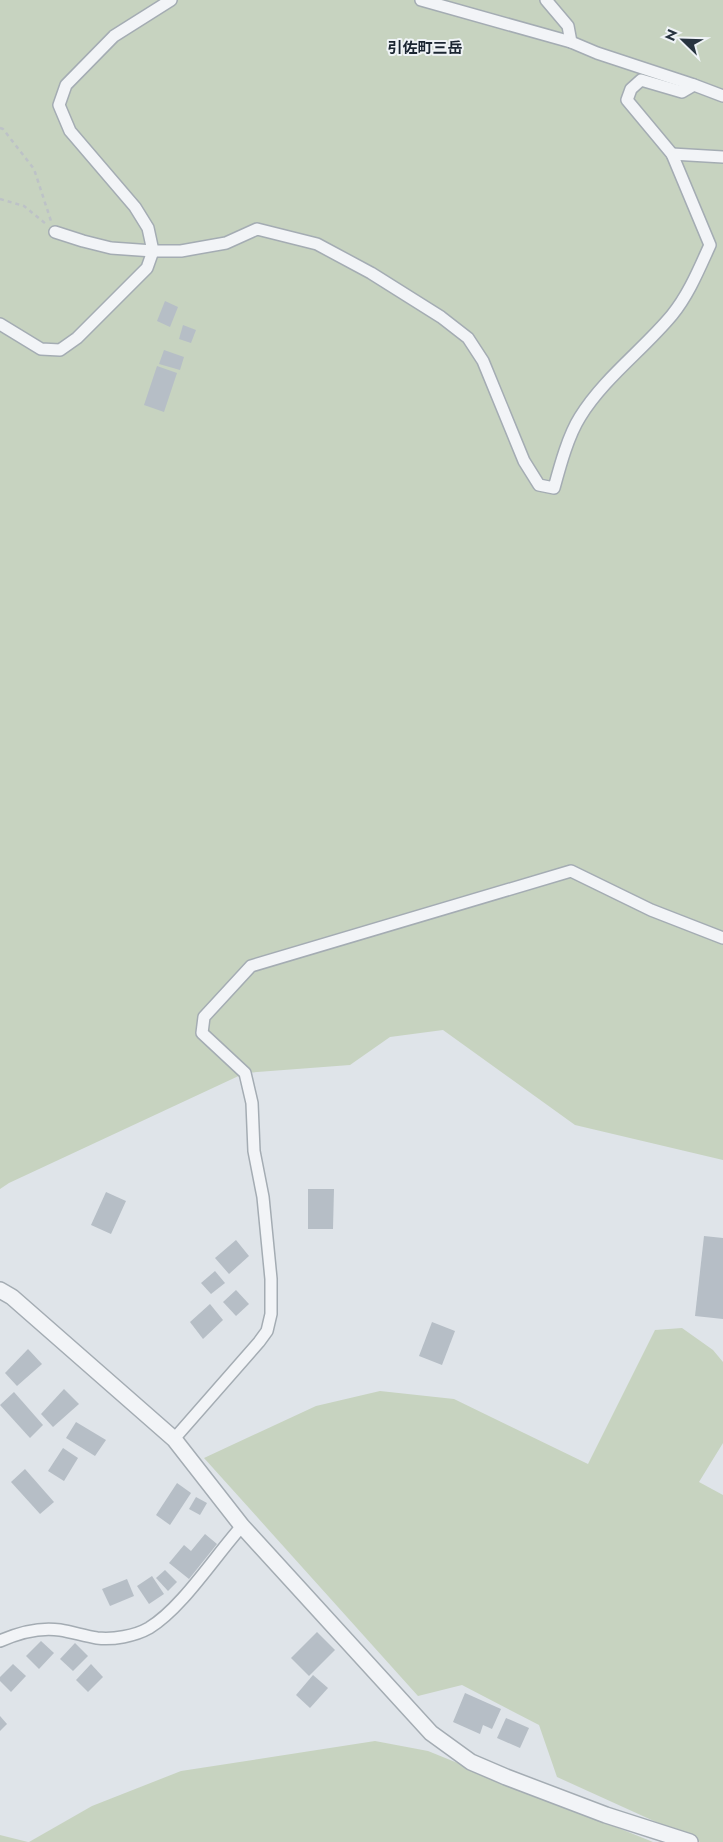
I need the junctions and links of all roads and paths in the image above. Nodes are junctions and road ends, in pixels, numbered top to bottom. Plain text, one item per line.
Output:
1 (171, 0) edge
2 (420, 0) edge
3 (546, 0) edge
4 (571, 42) junction
5 (694, 85) junction
6 (723, 96) edge
7 (0, 128) edge
8 (672, 154) junction
9 (723, 157) edge
10 (0, 198) edge
11 (55, 232) junction
12 (153, 251) junction
13 (0, 324) edge
14 (723, 938) edge
15 (0, 1290) edge
16 (174, 1440) junction
17 (242, 1526) junction
18 (0, 1641) edge
19 (690, 1842) edge

1 - 12 street
2 - 4 street
3 - 4 street
4 - 5 street
5 - 6 street
5 - 8 street
7 - 11 path
8 - 9 street
8 - 12 street
10 - 11 path
11 - 12 street
12 - 13 street
14 - 16 street
15 - 16 street
16 - 17 street
17 - 18 street
17 - 19 street

